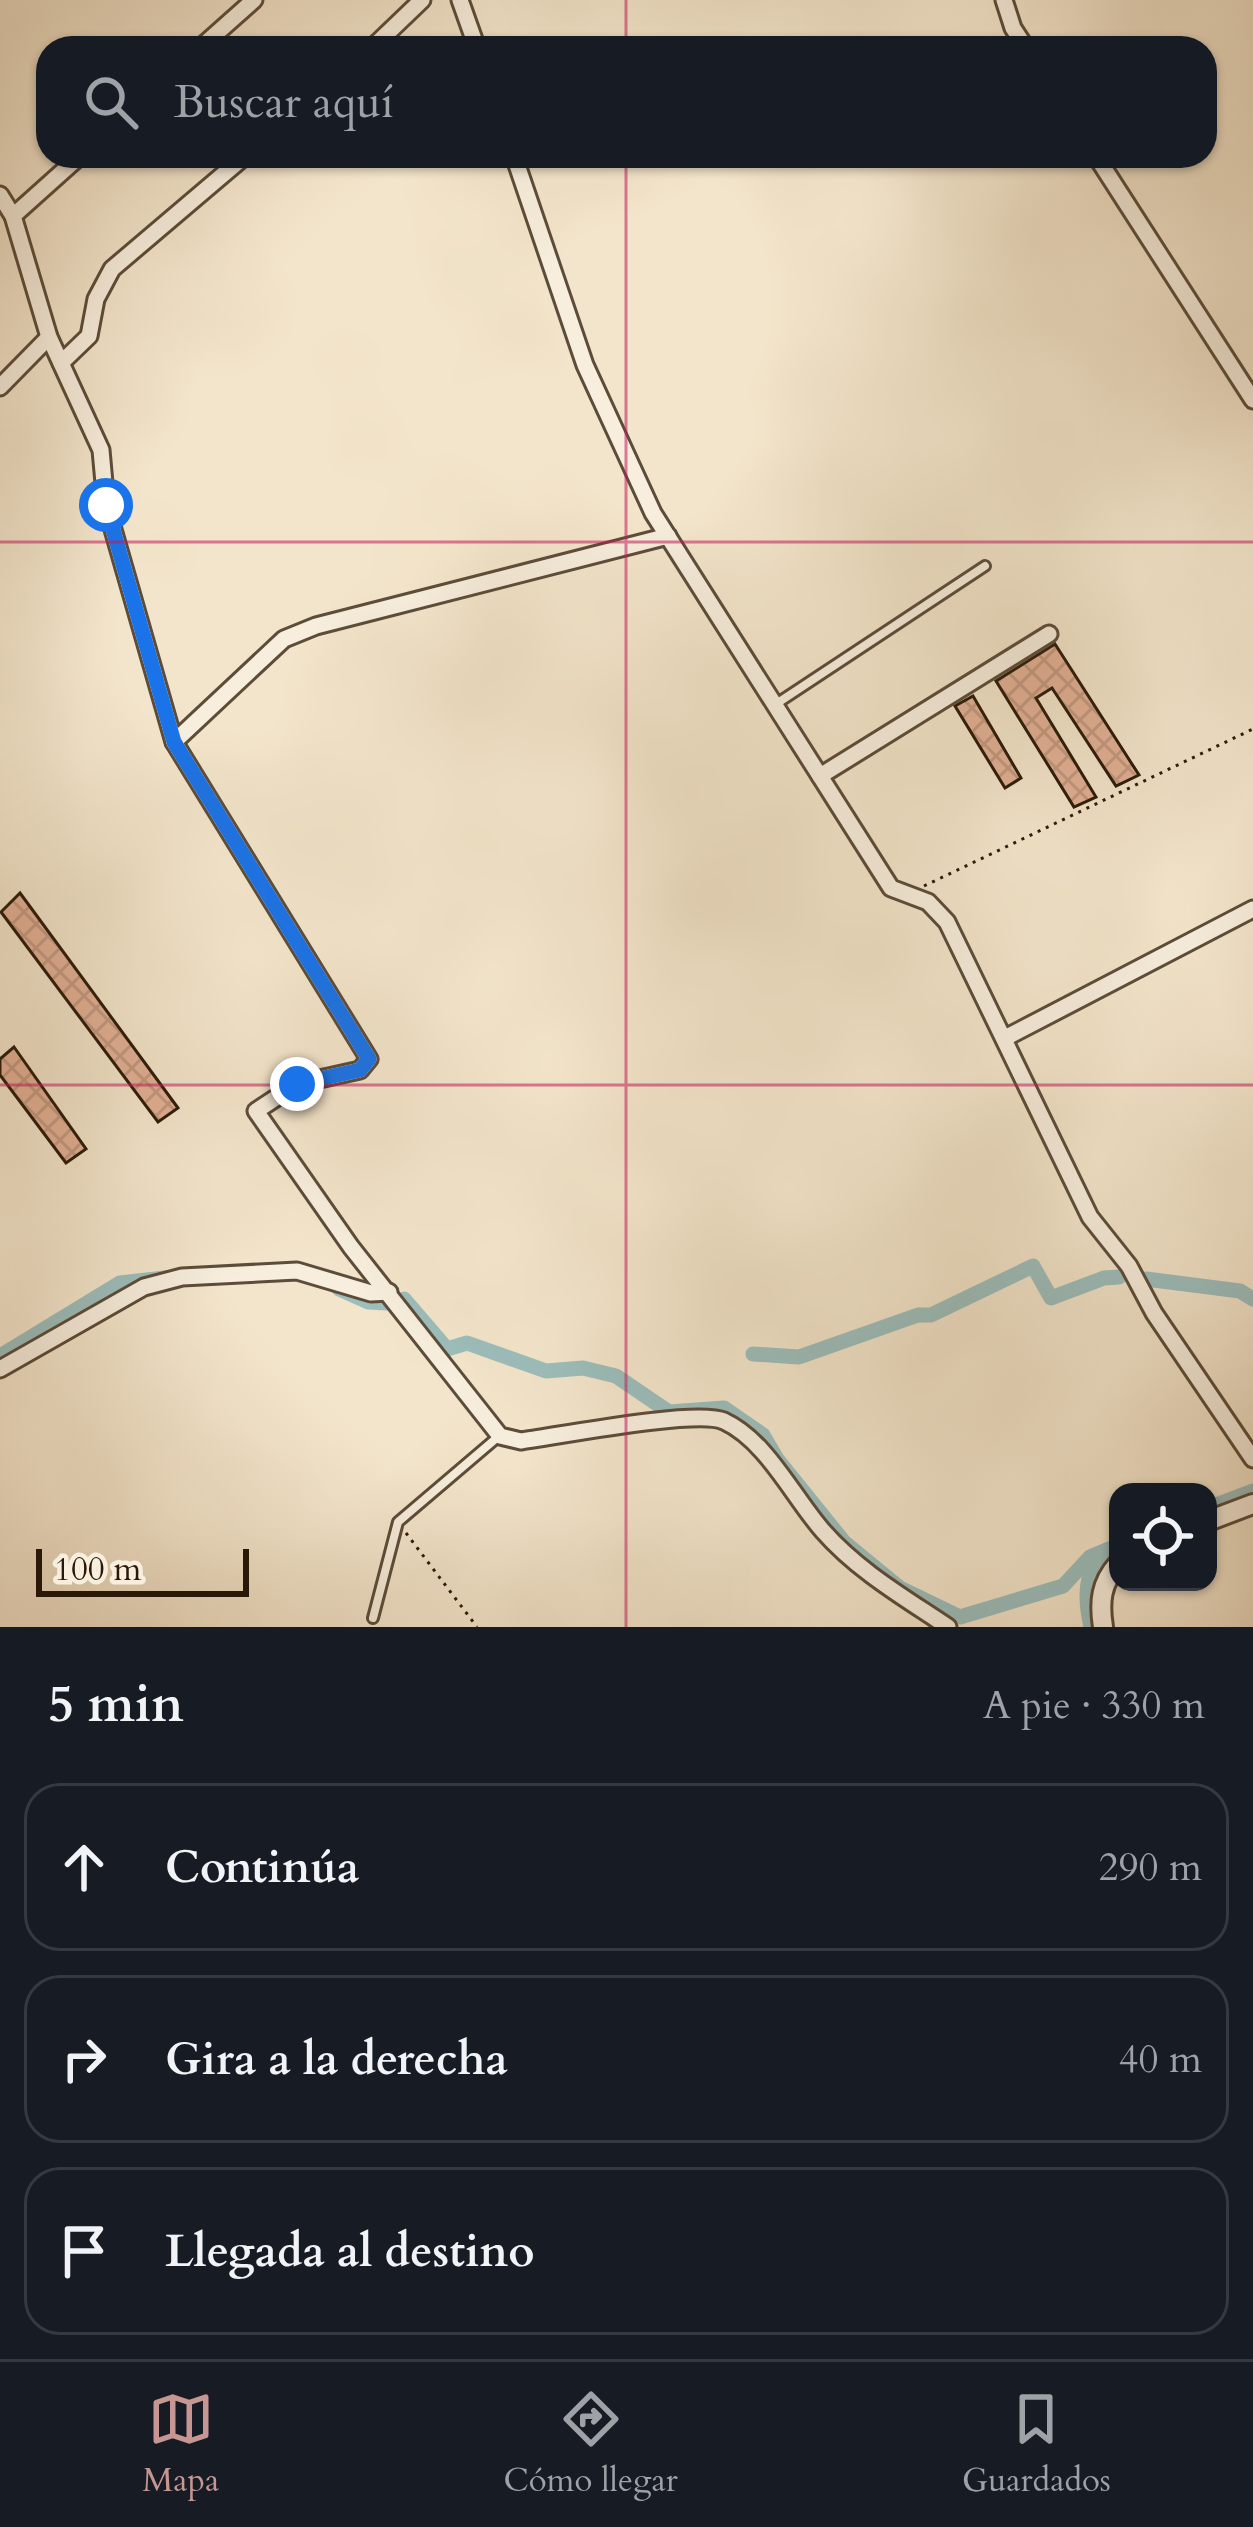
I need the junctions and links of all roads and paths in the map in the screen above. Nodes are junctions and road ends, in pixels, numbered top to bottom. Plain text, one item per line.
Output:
1 (254, 0) edge
2 (422, 0) edge
3 (460, 0) edge
4 (1004, 0) edge
5 (214, 36) edge
6 (384, 36) edge
7 (473, 36) edge
8 (1018, 36) edge
9 (67, 168) edge
10 (230, 168) edge
11 (518, 168) edge
12 (1104, 168) edge
13 (0, 195) edge
14 (13, 217) junction
15 (49, 337) junction
16 (61, 363) junction
17 (0, 387) edge
18 (1253, 400) edge
19 (668, 536) junction
20 (985, 566) dead end
21 (1049, 634) dead end
22 (775, 704) junction
23 (1253, 729) edge
24 (174, 742) junction
25 (820, 776) junction
26 (907, 895) junction
27 (1253, 909) edge
28 (1005, 1038) junction
29 (388, 1292) junction
30 (0, 1369) edge
31 (500, 1436) junction
32 (1253, 1459) edge
33 (1253, 1504) edge
34 (1217, 1518) edge
35 (398, 1522) junction
36 (1109, 1577) edge
37 (373, 1618) dead end
38 (477, 1627) edge
39 (949, 1627) edge
40 (1103, 1627) edge

1 - 5 street
2 - 6 street
3 - 7 street
4 - 8 street
9 - 14 street
10 - 16 street
11 - 19 street
12 - 18 street
13 - 14 street
14 - 15 street
15 - 16 street
15 - 17 street
16 - 24 street
19 - 22 street
19 - 24 street
20 - 22 lane
21 - 25 street
22 - 25 street
23 - 26 path
24 - 29 street
25 - 26 street
26 - 28 street
27 - 28 street
28 - 32 street
29 - 30 street
29 - 31 street
31 - 35 lane
31 - 39 street
33 - 34 street
35 - 37 lane
35 - 38 path
36 - 40 street

